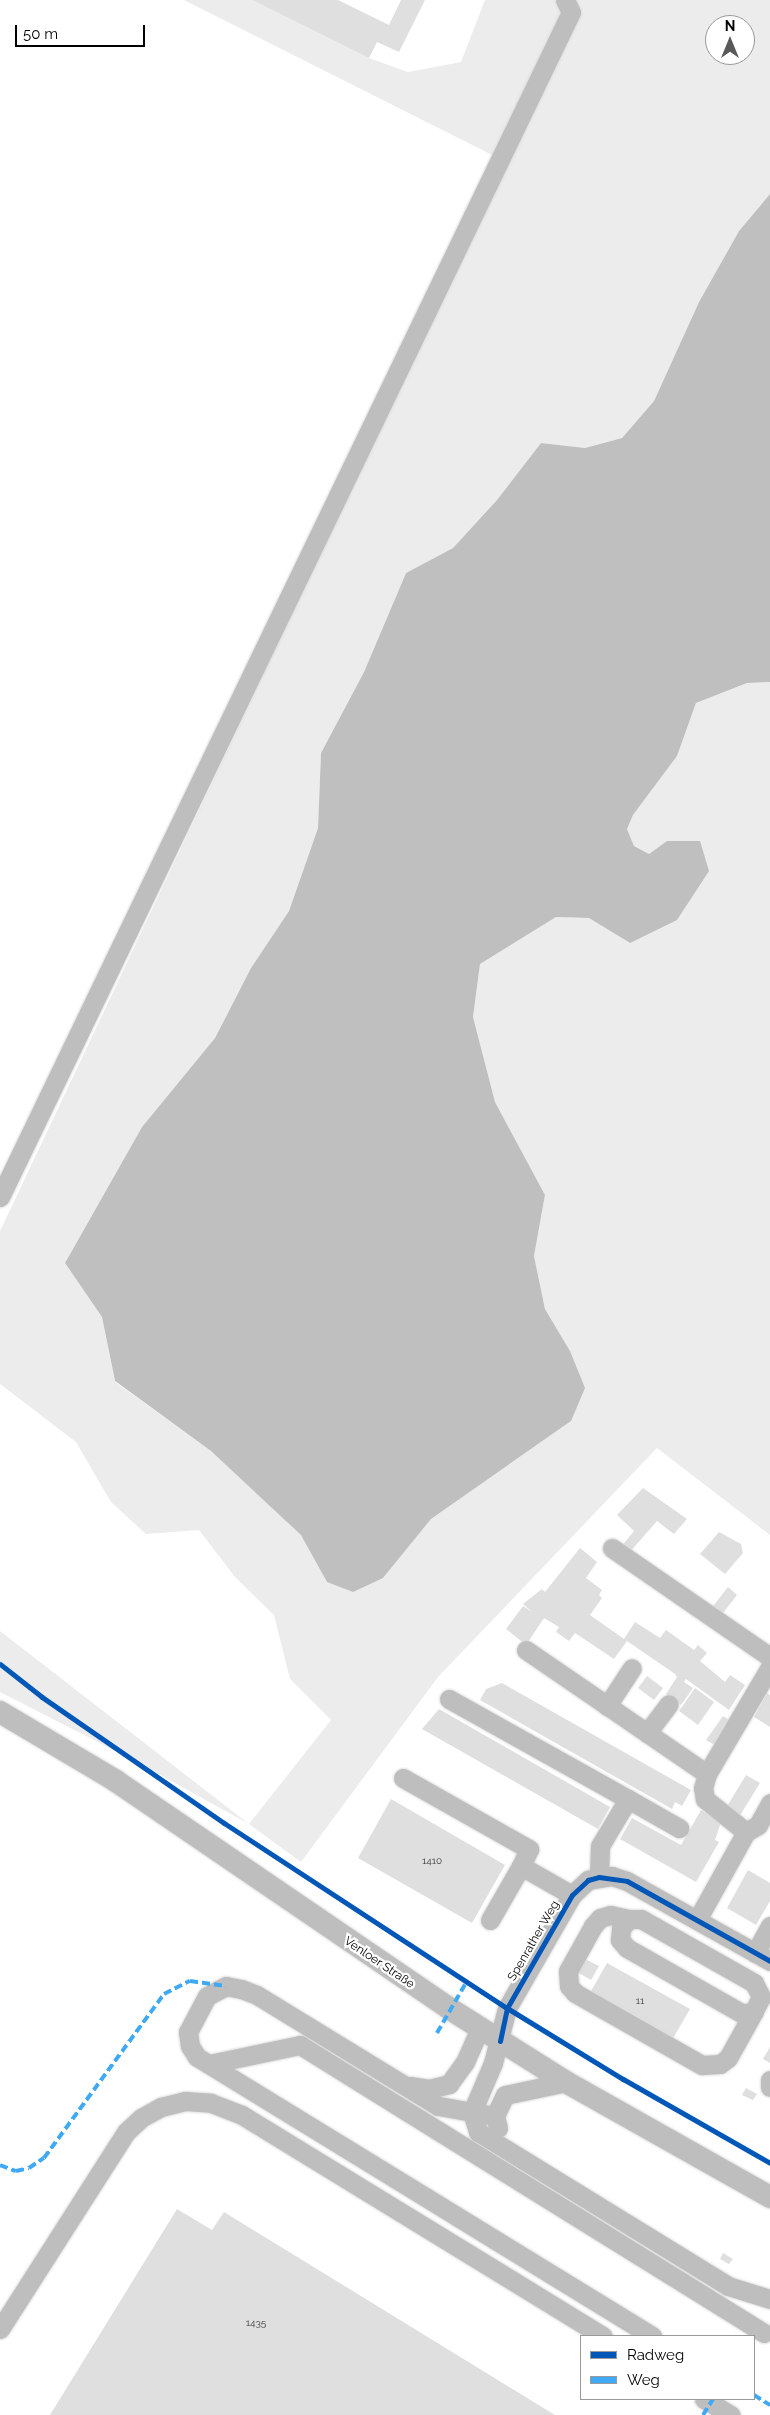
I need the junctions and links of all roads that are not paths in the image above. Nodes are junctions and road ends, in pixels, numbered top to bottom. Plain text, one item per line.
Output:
1 (566, 0) edge
2 (0, 1197) edge
3 (612, 1548) dead end
4 (526, 1650) dead end
5 (770, 1657) edge
6 (770, 1667) edge
7 (632, 1668) dead end
8 (449, 1698) dead end
9 (669, 1704) dead end
10 (607, 1706) junction
11 (0, 1712) edge
12 (647, 1733) junction
13 (707, 1774) junction
14 (403, 1778) dead end
15 (628, 1800) junction
16 (770, 1803) edge
17 (679, 1828) dead end
18 (746, 1832) junction
19 (521, 1866) junction
20 (599, 1877) junction
21 (572, 1896) junction
22 (654, 1896) junction
23 (635, 1919) junction
24 (490, 1920) dead end
25 (697, 1920) junction
26 (770, 1926) edge
27 (762, 1957) edge
28 (754, 2011) junction
29 (480, 2028) junction
30 (500, 2041) junction
31 (209, 2064) junction
32 (770, 2080) edge
33 (566, 2082) junction
34 (403, 2084) junction
35 (449, 2084) junction
36 (770, 2088) edge
37 (465, 2111) junction
38 (494, 2116) junction
39 (502, 2147) junction
40 (770, 2197) edge
41 (770, 2299) edge
42 (0, 2330) edge
43 (762, 2334) edge
44 (600, 2335) edge
45 (650, 2335) edge
46 (706, 2400) edge
47 (731, 2415) edge

1 - 2 street
3 - 5 street
4 - 10 street
6 - 13 street
7 - 10 street
8 - 15 street
9 - 12 street
10 - 12 street
11 - 29 main road, Venloer Straße
12 - 13 street
13 - 18 street
14 - 19 street
15 - 17 street
15 - 20 street
16 - 18 street
18 - 25 street
19 - 21 street
19 - 24 street
20 - 21 street, Spenrather Weg
20 - 22 street
21 - 30 street, Spenrather Weg
22 - 23 street
22 - 25 street
23 - 28 street
23 - 28 street
23 - 28 street
25 - 27 street
26 - 27 street
29 - 30 main road, Venloer Straße
29 - 35 street
30 - 33 main road, Venloer Straße
30 - 37 street, Spenrather Weg
31 - 34 street
31 - 43 street
31 - 45 street
32 - 36 street
33 - 38 street
33 - 40 main road, Venloer Straße
34 - 35 street
34 - 37 street
35 - 37 street
37 - 38 street
37 - 39 street
38 - 39 street
39 - 41 street
42 - 44 street
46 - 47 street

